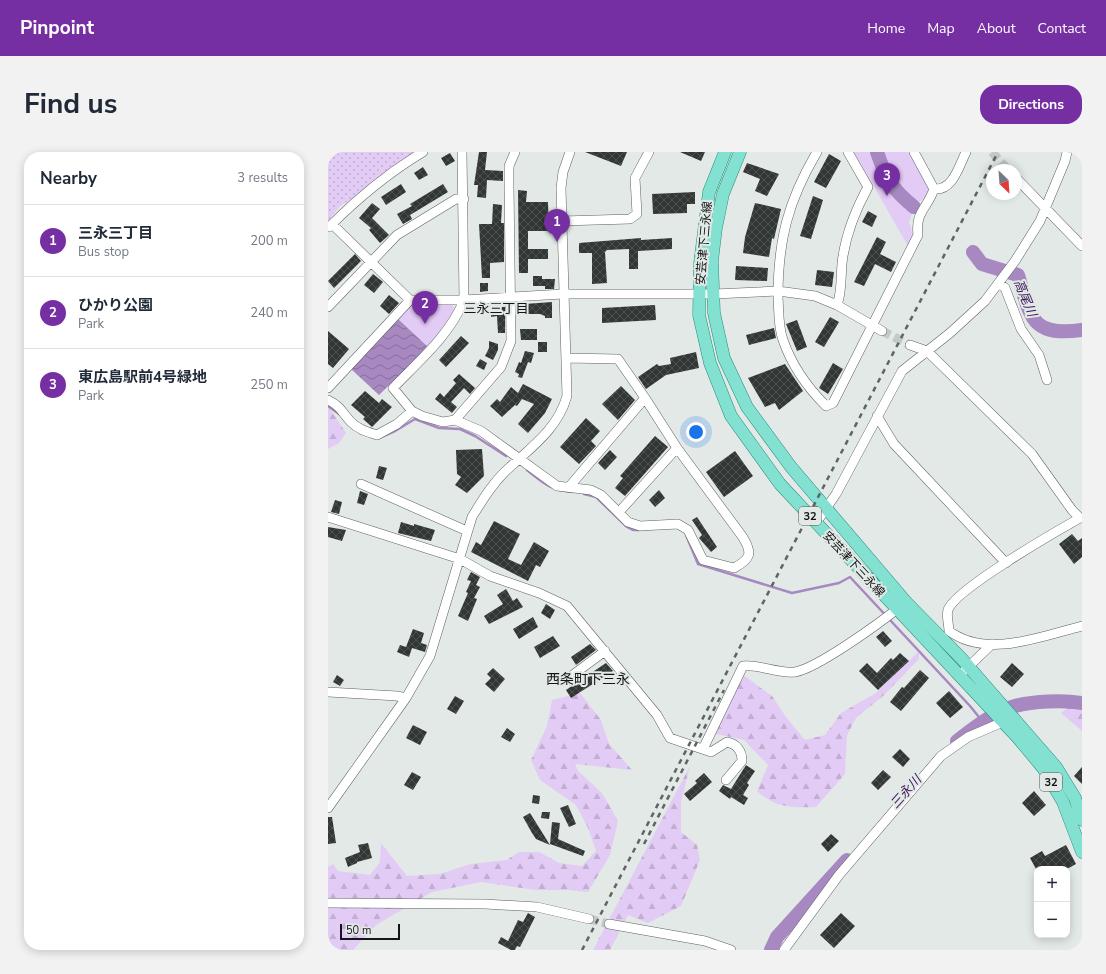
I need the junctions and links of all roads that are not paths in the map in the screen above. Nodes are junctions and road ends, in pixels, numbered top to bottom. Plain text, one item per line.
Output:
1 (423, 152) edge
2 (462, 152) edge
3 (515, 152) edge
4 (570, 152) edge
5 (648, 152) edge
6 (725, 152) edge
7 (740, 152) edge
8 (817, 152) edge
9 (848, 152) edge
10 (914, 152) edge
11 (966, 152) edge
12 (1067, 152) edge
13 (1022, 184) edge
14 (934, 189) junction
15 (464, 199) junction
16 (1045, 209) junction
17 (562, 221) junction
18 (330, 226) edge
19 (1082, 246) edge
20 (371, 261) junction
21 (999, 283) junction
22 (778, 292) junction
23 (563, 294) junction
24 (700, 294) junction
25 (714, 294) junction
26 (512, 296) junction
27 (410, 300) junction
28 (464, 300) junction
29 (837, 305) junction
30 (328, 307) edge
31 (871, 325) junction
32 (882, 331) tunnel mouth
33 (910, 345) tunnel mouth
34 (926, 351) junction
35 (566, 358) junction
36 (1047, 380) dead end
37 (328, 388) edge
38 (646, 398) junction
39 (328, 400) edge
40 (412, 410) junction
41 (877, 416) junction
42 (455, 420) junction
43 (677, 448) junction
44 (520, 458) junction
45 (361, 484) dead end
46 (569, 487) junction
47 (827, 507) junction
48 (618, 512) junction
49 (328, 517) edge
50 (1081, 518) edge
51 (816, 523) junction
52 (467, 531) junction
53 (460, 559) junction
54 (1006, 563) junction
55 (894, 611) junction
56 (1082, 626) edge
57 (992, 644) junction
58 (604, 651) junction
59 (968, 666) junction
60 (960, 676) junction
61 (570, 677) dead end
62 (328, 692) edge
63 (406, 698) junction
64 (1009, 720) junction
65 (703, 749) junction
66 (726, 780) dead end
67 (328, 808) edge
68 (1082, 820) edge
69 (1081, 846) edge
70 (328, 904) edge
71 (590, 919) tunnel mouth
72 (609, 924) tunnel mouth
73 (731, 950) edge
74 (784, 950) edge

1 - 18 street
2 - 15 street
3 - 26 street
4 - 17 street
5 - 17 street
6 - 24 main road, 安芸津下三永線 / 32
7 - 25 main road, 安芸津下三永線 / 32
8 - 22 street
9 - 29 street
10 - 14 street
11 - 14 street
12 - 16 street
13 - 16 street
14 - 31 street
15 - 20 street
15 - 28 street
16 - 19 street
16 - 21 street
17 - 23 street
18 - 20 street
20 - 27 street
20 - 30 street
21 - 34 street
21 - 36 street
22 - 25 street
22 - 29 street
22 - 31 street
23 - 24 street
23 - 26 street
23 - 35 street
24 - 25 street
24 - 51 main road, 安芸津下三永線 / 32
25 - 47 main road, 安芸津下三永線 / 32
26 - 28 street
26 - 42 street
27 - 28 street
27 - 37 street
28 - 40 street
29 - 31 street
31 - 32 street
33 - 34 street
34 - 41 street
34 - 50 street
35 - 38 street
35 - 44 street
38 - 43 street
38 - 46 street
39 - 40 street
40 - 42 street
41 - 47 street
41 - 54 street
42 - 44 street
43 - 48 street
43 - 48 street
44 - 46 street
44 - 52 street
45 - 52 street
46 - 48 street
47 - 51 street
47 - 55 main road, 安芸津下三永線 / 32
49 - 53 street
50 - 54 street
51 - 55 main road, 安芸津下三永線 / 32
52 - 53 street
53 - 58 street
53 - 63 street
54 - 57 street
55 - 59 main road, 安芸津下三永線 / 32
55 - 60 main road, 安芸津下三永線 / 32
55 - 65 street
56 - 57 street
57 - 59 street
58 - 61 street
58 - 65 street
59 - 60 street
59 - 64 main road, 安芸津下三永線 / 32
60 - 64 main road, 安芸津下三永線 / 32
62 - 63 street
63 - 67 street
64 - 68 main road, 安芸津下三永線 / 32
64 - 69 main road, 安芸津下三永線 / 32
64 - 74 street
65 - 66 street
70 - 71 street
72 - 73 street

